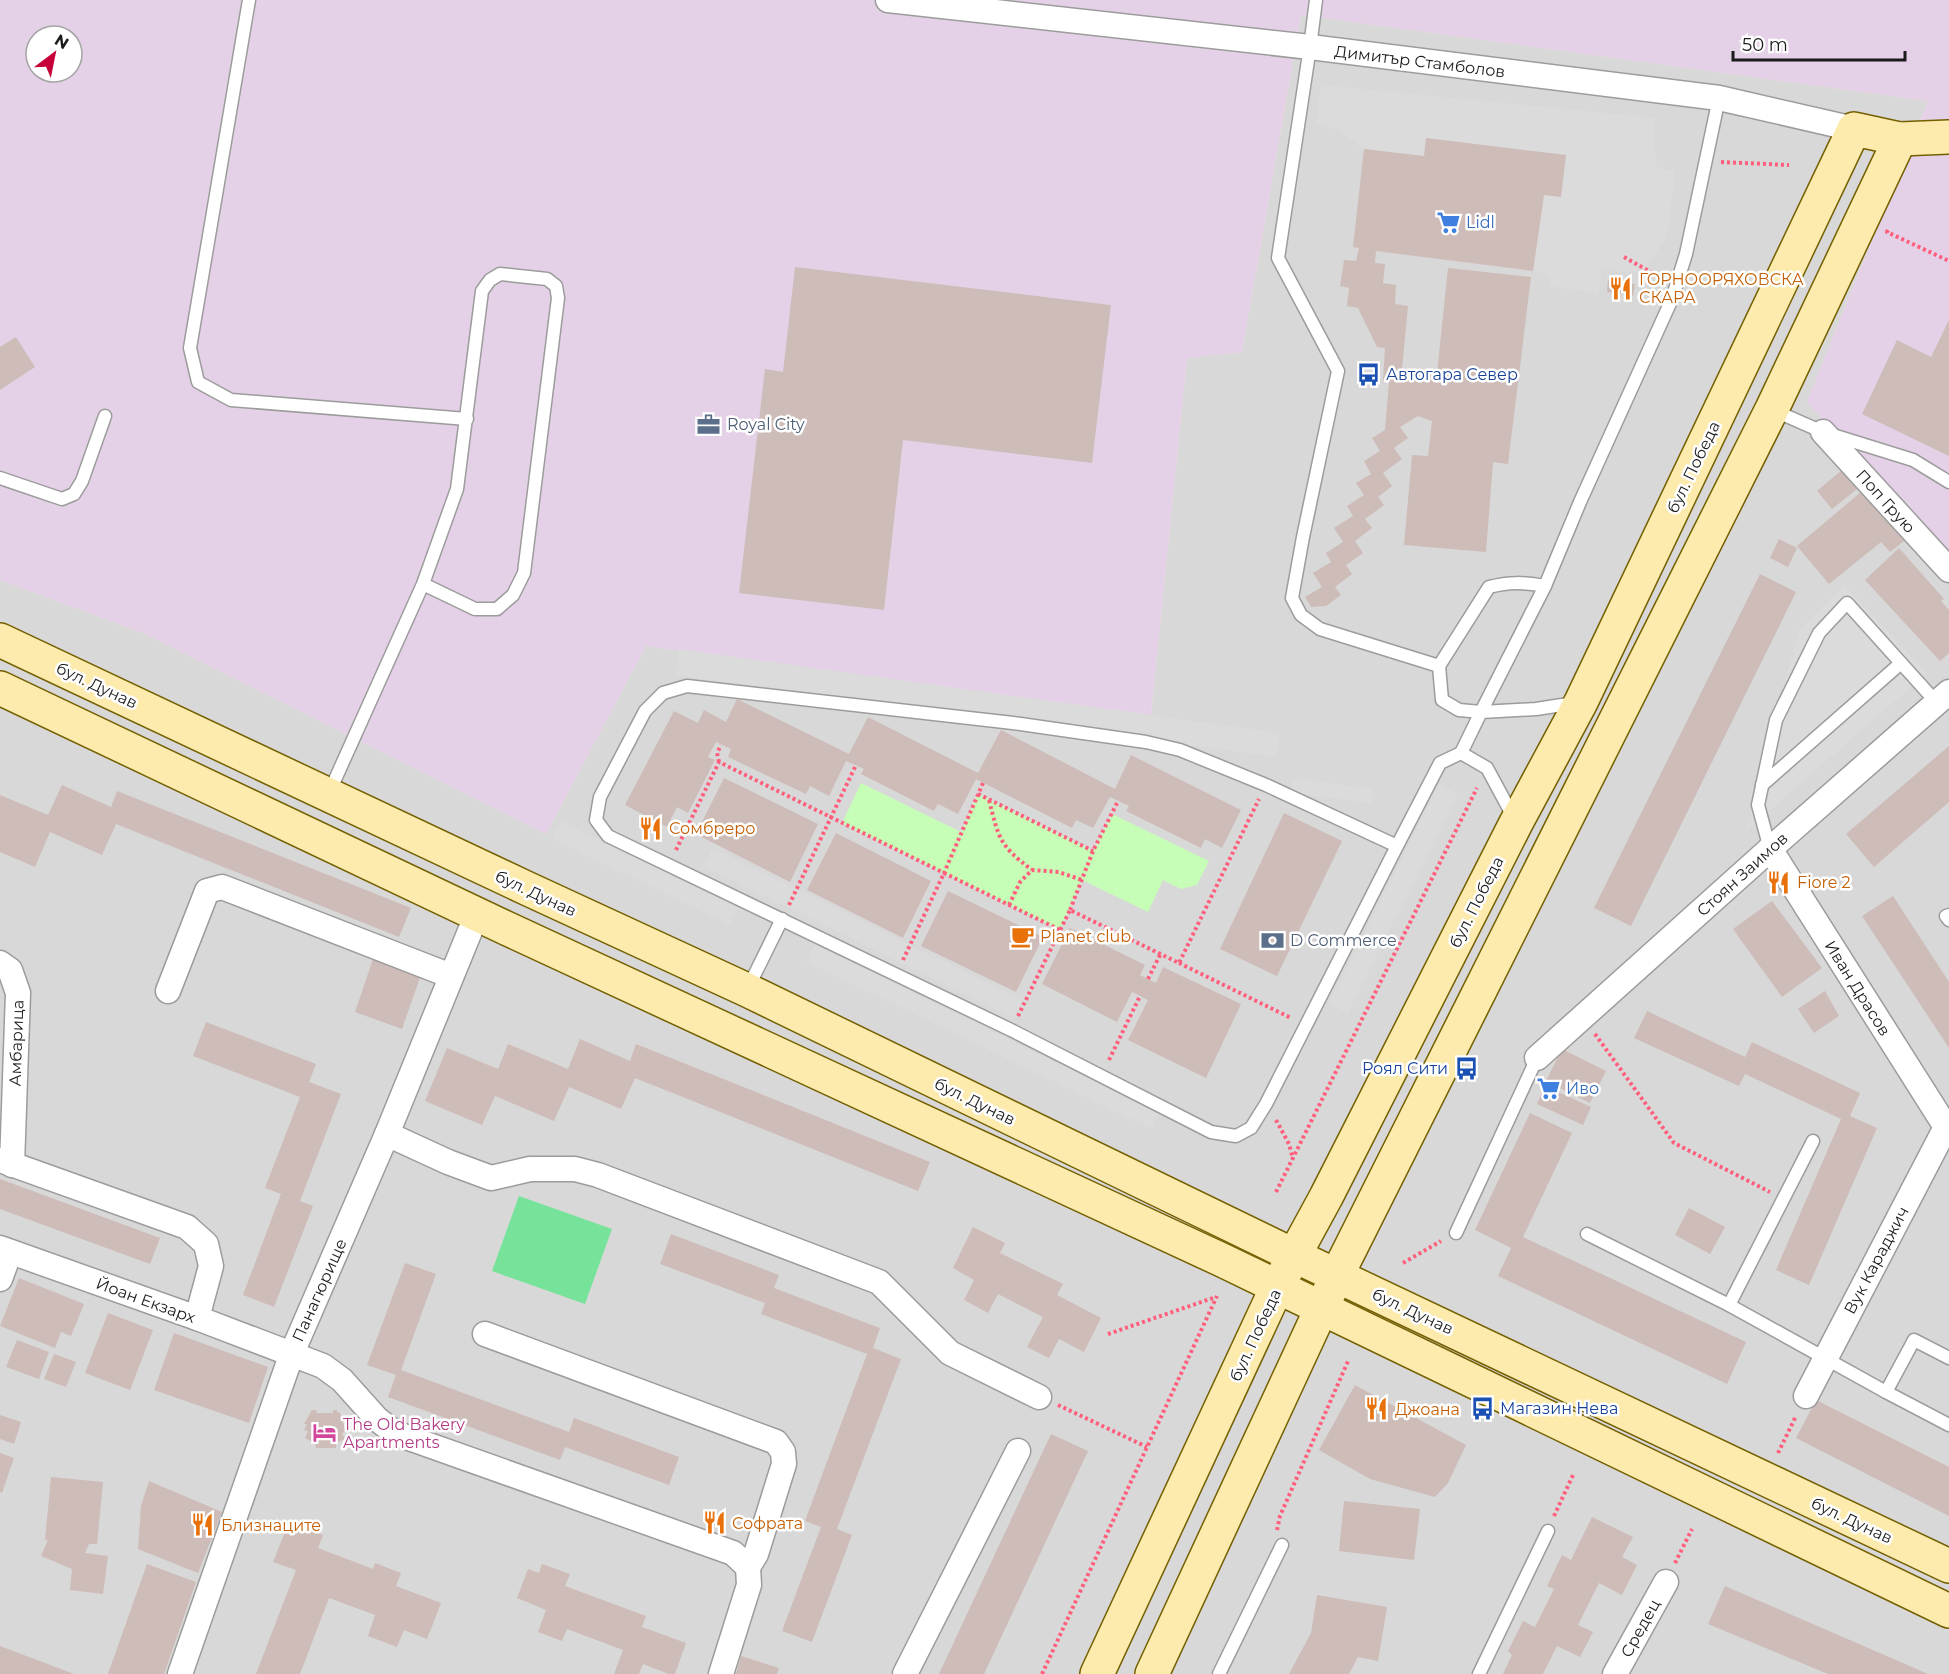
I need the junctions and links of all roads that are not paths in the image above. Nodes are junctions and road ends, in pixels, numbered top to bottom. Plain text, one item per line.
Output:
1 (249, 0) edge
2 (888, 0) edge
3 (1316, 0) edge
4 (1311, 47) junction
5 (1719, 99) junction
6 (1854, 129) junction
7 (1949, 137) edge
8 (1900, 140) junction
9 (1772, 409) junction
10 (105, 416) dead end
11 (467, 419) junction
12 (1823, 432) junction
13 (0, 478) edge
14 (1949, 482) edge
15 (1949, 570) edge
16 (423, 584) junction
17 (1545, 586) junction
18 (0, 640) edge
19 (1901, 663) junction
20 (1438, 666) junction
21 (0, 688) edge
22 (1943, 698) edge
23 (1581, 702) junction
24 (1481, 712) junction
25 (1461, 753) junction
26 (1762, 786) junction
27 (328, 795) junction
28 (1516, 823) junction
29 (1397, 846) junction
30 (1770, 849) junction
31 (477, 914) junction
32 (1949, 915) edge
33 (782, 919) junction
34 (1949, 920) edge
35 (0, 963) edge
36 (451, 976) junction
37 (747, 990) junction
38 (168, 991) dead end
39 (1537, 1058) joint
40 (1948, 1126) edge
41 (387, 1134) junction
42 (1813, 1141) dead end
43 (6, 1162) edge
44 (1456, 1233) road end
45 (1587, 1234) dead end
46 (5, 1250) edge
47 (1294, 1256) junction
48 (1337, 1275) junction
49 (0, 1279) edge
50 (1277, 1287) junction
51 (1729, 1305) junction
52 (1322, 1308) junction
53 (197, 1318) junction
54 (484, 1334) dead end
55 (292, 1353) junction
56 (1825, 1357) junction
57 (1949, 1358) edge
58 (1886, 1392) junction
59 (1806, 1396) road end
60 (1039, 1397) road end
61 (1949, 1425) edge
62 (1018, 1451) dead end
63 (1548, 1531) road end
64 (1282, 1545) road end
65 (1949, 1566) edge
66 (748, 1567) junction
67 (1666, 1582) road end
68 (1949, 1611) edge
69 (180, 1674) edge
70 (722, 1674) edge
71 (905, 1674) edge
72 (1097, 1674) edge
73 (1152, 1674) edge
74 (1219, 1674) edge
75 (1479, 1674) edge
76 (1615, 1674) edge

1 - 11 lane
2 - 4 street, Димитър Стамболов
3 - 4 lane
4 - 5 street, Димитър Стамболов
4 - 20 lane
5 - 6 street, Димитър Стамболов
5 - 17 lane
6 - 8 main road, Димитър Стамболов
6 - 23 main road, бул. Победа
7 - 8 main road, Димитър Стамболов
8 - 9 main road
9 - 12 lane
9 - 48 main road
10 - 13 lane
11 - 16 lane
11 - 16 lane
12 - 14 lane
12 - 15 street, Поп Грую
16 - 27 lane
17 - 20 lane
17 - 24 lane
18 - 27 main road, бул. Дунав
19 - 22 lane
19 - 26 lane
19 - 26 lane
20 - 24 lane
21 - 31 main road
22 - 30 street, Стоян Заимов
23 - 24 lane
23 - 28 main road, бул. Победа
24 - 25 lane
25 - 28 lane
25 - 29 lane
26 - 30 lane
27 - 37 main road, бул. Дунав
28 - 47 main road, бул. Победа
29 - 33 lane
29 - 33 lane
30 - 39 street, Стоян Заимов
30 - 40 street, Иван Драсов
31 - 36 street, Панагюрище
31 - 50 main road
32 - 34 lane
33 - 37 lane
35 - 43 street, Амбарица
36 - 38 street
36 - 41 street, Панагюрище
37 - 47 main road, бул. Дунав
39 - 44 lane
40 - 56 street, Вук Караджич
41 - 55 street, Панагюрище
41 - 60 street
42 - 51 lane
43 - 53 street
45 - 51 lane
46 - 49 street
46 - 53 street, Йоан Екзарх
47 - 48 main road, бул. Дунав
47 - 50 main road, бул. Победа
48 - 52 main road
48 - 65 main road, бул. Дунав
50 - 52 main road
50 - 72 main road, бул. Победа
51 - 56 lane
52 - 68 main road
52 - 73 main road
53 - 55 street, Йоан Екзарх
54 - 66 street
55 - 66 street, Йоан Екзарх
55 - 69 street, Панагюрище
56 - 58 lane
56 - 59 street, Вук Караджич
57 - 58 lane
58 - 61 lane
62 - 71 street
63 - 75 lane
64 - 74 lane
66 - 70 street
67 - 76 street, Средец

